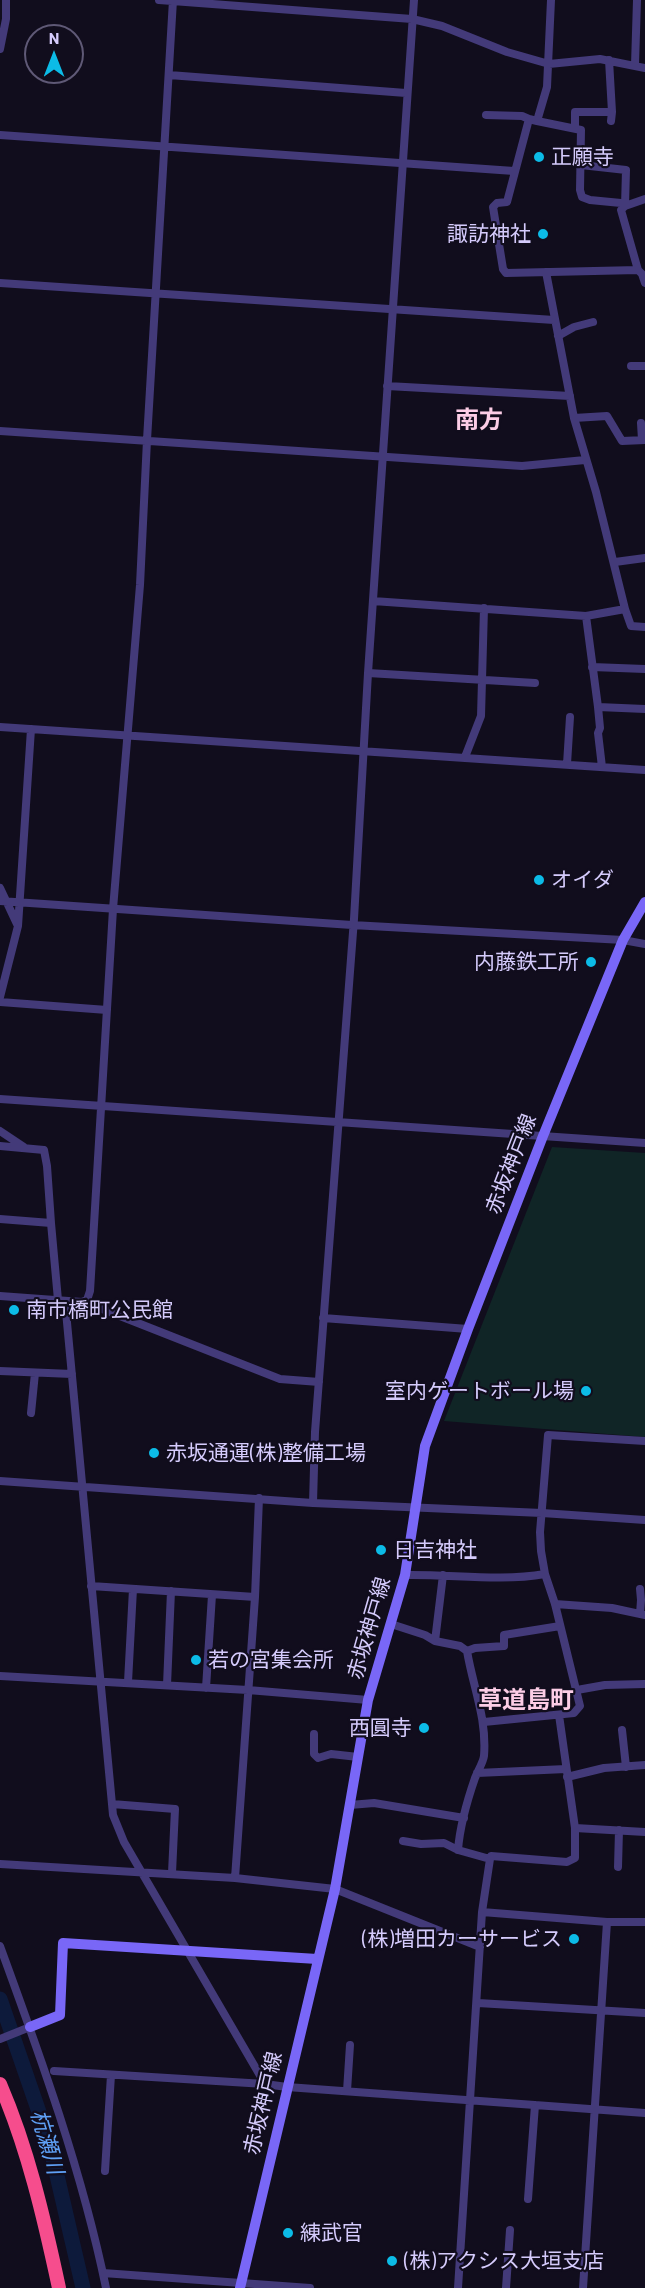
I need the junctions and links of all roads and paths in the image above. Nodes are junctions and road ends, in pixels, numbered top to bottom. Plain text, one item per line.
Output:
1 (6, 0) edge
2 (159, 0) edge
3 (173, 0) edge
4 (414, 0) edge
5 (551, 0) edge
6 (637, 0) edge
7 (412, 18) junction
8 (0, 49) edge
9 (609, 60) junction
10 (549, 64) junction
11 (635, 66) junction
12 (645, 68) edge
13 (170, 75) junction
14 (406, 93) junction
15 (573, 102) dead end
16 (575, 112) junction
17 (612, 112) junction
18 (486, 115) dead end
19 (533, 120) junction
20 (611, 121) dead end
21 (575, 127) junction
22 (0, 135) edge
23 (166, 147) junction
24 (402, 163) junction
25 (581, 165) junction
26 (514, 171) junction
27 (645, 199) edge
28 (625, 206) junction
29 (546, 272) junction
30 (642, 272) edge
31 (0, 283) edge
32 (645, 283) edge
33 (156, 294) junction
34 (392, 309) junction
35 (554, 320) junction
36 (593, 322) dead end
37 (558, 336) junction
38 (631, 366) dead end
39 (645, 366) edge
40 (387, 386) junction
41 (570, 396) junction
42 (574, 418) junction
43 (641, 423) dead end
44 (0, 431) edge
45 (147, 440) junction
46 (644, 440) edge
47 (382, 456) junction
48 (585, 460) junction
49 (645, 558) edge
50 (615, 562) junction
51 (373, 601) junction
52 (484, 608) junction
53 (625, 609) junction
54 (586, 616) junction
55 (645, 627) edge
56 (592, 667) junction
57 (645, 669) edge
58 (368, 673) junction
59 (483, 680) junction
60 (535, 683) dead end
61 (598, 707) junction
62 (645, 710) edge
63 (570, 717) dead end
64 (0, 727) edge
65 (31, 729) junction
66 (126, 736) junction
67 (363, 752) junction
68 (465, 757) junction
69 (567, 764) junction
70 (602, 767) junction
71 (645, 770) edge
72 (0, 888) edge
73 (3, 902) edge
74 (20, 902) junction
75 (645, 902) edge
76 (113, 909) junction
77 (352, 925) junction
78 (18, 926) junction
79 (623, 940) junction
80 (645, 944) edge
81 (0, 994) edge
82 (0, 1002) edge
83 (106, 1010) junction
84 (0, 1098) edge
85 (101, 1106) junction
86 (338, 1122) junction
87 (0, 1131) edge
88 (543, 1136) junction
89 (645, 1143) edge
90 (0, 1146) edge
91 (27, 1148) junction
92 (0, 1219) edge
93 (51, 1223) junction
94 (0, 1296) edge
95 (62, 1300) junction
96 (87, 1300) junction
97 (323, 1318) junction
98 (468, 1329) junction
99 (0, 1371) edge
100 (35, 1373) junction
101 (72, 1374) junction
102 (319, 1382) junction
103 (31, 1413) dead end
104 (645, 1441) edge
105 (0, 1482) edge
106 (82, 1487) junction
107 (259, 1498) junction
108 (313, 1503) junction
109 (415, 1507) junction
110 (542, 1513) junction
111 (645, 1520) edge
112 (545, 1574) junction
113 (405, 1575) junction
114 (443, 1575) junction
115 (91, 1586) junction
116 (133, 1588) junction
117 (639, 1589) dead end
118 (171, 1592) junction
119 (212, 1595) junction
120 (255, 1597) junction
121 (555, 1604) junction
122 (642, 1615) edge
123 (391, 1624) junction
124 (560, 1626) junction
125 (435, 1641) junction
126 (467, 1651) junction
127 (0, 1676) edge
128 (100, 1681) junction
129 (128, 1682) junction
130 (645, 1684) edge
131 (167, 1685) junction
132 (206, 1688) junction
133 (248, 1690) junction
134 (577, 1690) junction
135 (368, 1700) junction
136 (559, 1715) junction
137 (484, 1722) junction
138 (622, 1730) dead end
139 (314, 1734) dead end
140 (358, 1757) junction
141 (645, 1765) edge
142 (626, 1767) junction
143 (477, 1773) junction
144 (566, 1773) junction
145 (112, 1804) junction
146 (350, 1804) junction
147 (464, 1818) junction
148 (575, 1828) junction
149 (619, 1830) junction
150 (645, 1832) edge
151 (404, 1841) dead end
152 (458, 1850) junction
153 (490, 1859) junction
154 (0, 1864) edge
155 (618, 1867) dead end
156 (141, 1871) junction
157 (172, 1873) junction
158 (235, 1878) junction
159 (335, 1889) junction
160 (482, 1912) junction
161 (607, 1922) junction
162 (645, 1922) edge
163 (0, 1946) edge
164 (480, 1947) junction
165 (187, 1951) junction
166 (317, 1959) junction
167 (478, 2003) junction
168 (601, 2011) junction
169 (645, 2013) edge
170 (29, 2028) junction
171 (0, 2039) edge
172 (350, 2045) dead end
173 (54, 2071) dead end
174 (111, 2075) junction
175 (0, 2084) edge
176 (265, 2084) junction
177 (287, 2087) junction
178 (347, 2091) junction
179 (472, 2100) junction
180 (535, 2105) junction
181 (594, 2109) junction
182 (645, 2113) edge
183 (105, 2171) dead end
184 (528, 2199) dead end
185 (510, 2230) dead end
186 (103, 2273) junction
187 (240, 2286) edge
188 (59, 2288) edge
189 (106, 2288) edge
190 (310, 2288) edge
191 (458, 2288) edge
192 (506, 2288) edge
193 (583, 2288) edge

1 - 8 street
2 - 3 street
3 - 7 street
3 - 13 street
4 - 7 street
5 - 10 street
6 - 11 street
7 - 10 street
7 - 14 street
9 - 10 street
9 - 11 street
9 - 17 street
10 - 19 street
11 - 12 street
13 - 14 street
13 - 23 street
14 - 24 street
15 - 16 street
16 - 17 street
16 - 21 street
17 - 20 street
18 - 19 street
19 - 21 street
19 - 26 street
21 - 25 street
22 - 23 street
23 - 24 street
23 - 33 street
24 - 26 street
24 - 34 street
25 - 28 street
25 - 28 street
26 - 29 street
27 - 28 street
28 - 30 street
29 - 30 street
29 - 35 street
30 - 32 street
31 - 33 street
33 - 34 street
33 - 45 street
34 - 35 street
34 - 40 street
35 - 37 street
36 - 37 street
37 - 41 street
38 - 39 street
40 - 41 street
40 - 47 street
41 - 42 street
42 - 46 street
42 - 48 street
43 - 46 street
44 - 45 street
45 - 47 street
45 - 66 street
47 - 48 street
47 - 51 street
48 - 50 street
49 - 50 street
50 - 53 street
51 - 52 street
51 - 58 street
52 - 54 street
52 - 59 street
53 - 54 street
53 - 55 street
54 - 56 street
56 - 57 street
56 - 61 street
58 - 59 street
58 - 67 street
59 - 60 street
59 - 68 street
61 - 62 street
61 - 70 street
63 - 69 street
64 - 65 street
65 - 66 street
65 - 74 street
66 - 67 street
66 - 76 street
67 - 68 street
67 - 77 street
68 - 69 street
69 - 70 street
70 - 71 street
72 - 73 street
73 - 74 street
73 - 78 street
74 - 76 street
74 - 78 street
75 - 79 main road, 赤坂神戸線
76 - 77 street
76 - 83 street
77 - 79 street
77 - 86 street
78 - 81 street
79 - 80 street
79 - 88 main road, 赤坂神戸線
82 - 83 street
83 - 85 street
84 - 85 street
85 - 86 street
85 - 96 street
86 - 88 street
86 - 97 street
87 - 91 street
88 - 89 street
88 - 98 main road, 赤坂神戸線
90 - 91 street
91 - 93 street
92 - 93 street
93 - 95 street
94 - 95 street
95 - 96 street
95 - 101 street
96 - 102 street
97 - 98 street
97 - 102 street
98 - 109 main road, 赤坂神戸線
99 - 100 street
100 - 101 street
100 - 103 street
101 - 106 street
102 - 108 street
104 - 110 street
105 - 106 street
106 - 107 street
106 - 115 street
107 - 108 street
107 - 120 street
108 - 109 street
109 - 110 street
109 - 113 main road, 赤坂神戸線
110 - 111 street
110 - 112 street
112 - 114 street
112 - 121 street
113 - 114 street
113 - 123 main road, 赤坂神戸線
114 - 125 street
115 - 116 street
115 - 128 street
116 - 118 street
116 - 129 street
117 - 122 street
118 - 119 street
118 - 131 street
119 - 120 street
119 - 132 street
120 - 133 street
121 - 122 street
121 - 124 street
123 - 125 street
123 - 135 main road, 赤坂神戸線
124 - 126 street
124 - 134 street
125 - 126 street
126 - 137 street
127 - 128 street
128 - 129 street
128 - 145 street
129 - 131 street
130 - 134 street
131 - 132 street
132 - 133 street
133 - 135 street
133 - 158 street
134 - 136 street
135 - 140 main road, 赤坂神戸線
136 - 137 street
136 - 144 street
137 - 143 street
138 - 142 street
139 - 140 street
140 - 146 main road, 赤坂神戸線
141 - 142 street
142 - 144 street
143 - 144 street
143 - 147 street
144 - 148 street
145 - 156 street
145 - 157 street
146 - 147 street
146 - 159 main road, 赤坂神戸線
147 - 152 street
148 - 149 street
148 - 153 street
149 - 150 street
149 - 155 street
151 - 152 street
152 - 153 street
153 - 160 street
154 - 156 street
156 - 157 street
156 - 165 street
157 - 158 street
158 - 159 street
159 - 164 street
159 - 166 main road, 赤坂神戸線
160 - 161 street
160 - 164 street
161 - 162 street
161 - 168 street
163 - 170 street
164 - 167 street
165 - 166 main road
165 - 170 main road
165 - 176 street
166 - 177 main road, 赤坂神戸線
167 - 168 street
167 - 179 street
168 - 169 street
168 - 181 street
170 - 171 street
170 - 186 street
172 - 178 street
173 - 174 street
174 - 176 street
174 - 183 street
175 - 188 highway
176 - 177 street
177 - 178 street
177 - 187 main road, 赤坂神戸線
178 - 179 street
179 - 180 street
179 - 191 street
180 - 181 street
180 - 184 street
181 - 182 street
181 - 193 street
185 - 192 street
186 - 187 street
186 - 189 street
187 - 190 street

